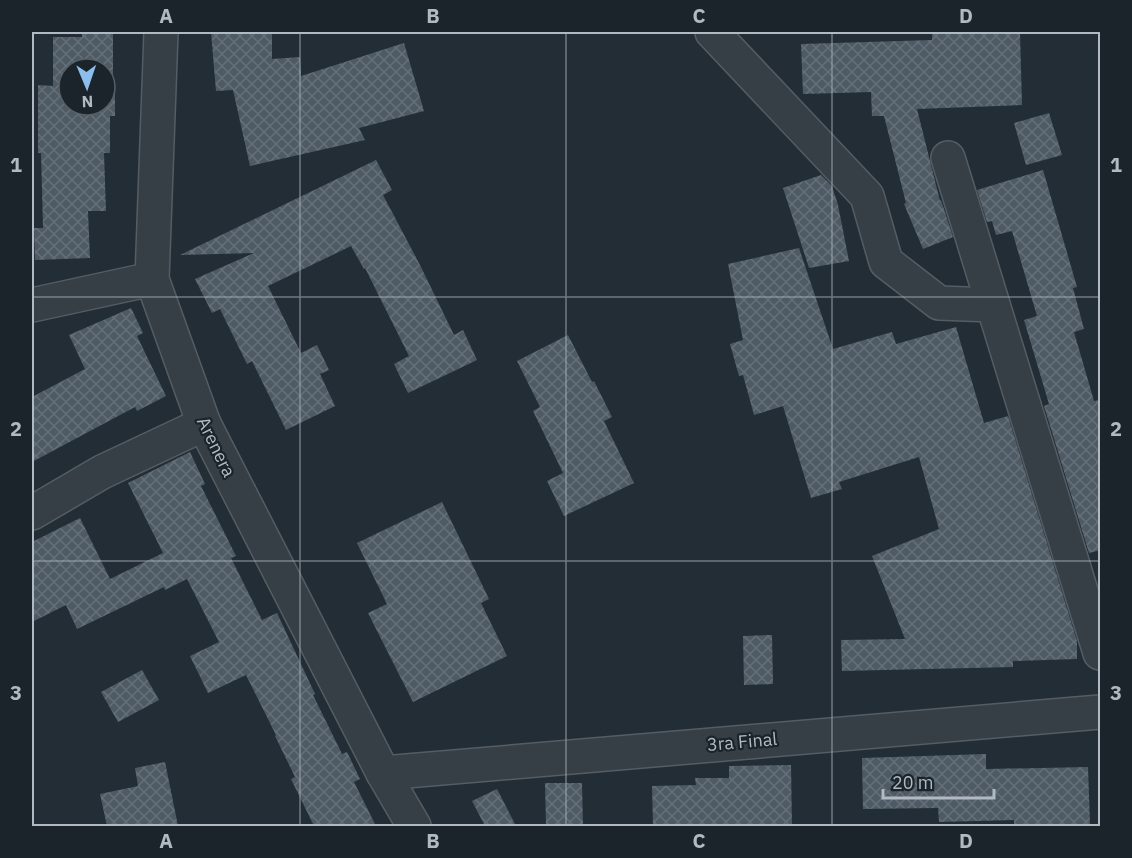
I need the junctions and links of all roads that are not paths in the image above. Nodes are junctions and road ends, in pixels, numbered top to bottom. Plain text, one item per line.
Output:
1 (161, 32) edge
2 (711, 32) edge
3 (948, 158) dead end
4 (152, 279) junction
5 (32, 305) edge
6 (993, 305) junction
7 (204, 424) junction
8 (32, 513) edge
9 (1101, 653) edge
10 (1101, 712) edge
11 (383, 773) junction
12 (414, 826) edge

1 - 4 street, Arenera
2 - 6 street
3 - 6 street
4 - 5 street
4 - 7 street, Arenera
6 - 9 street
7 - 8 street
7 - 11 street, Arenera
10 - 11 street, 3ra Final
11 - 12 street, Arenera

